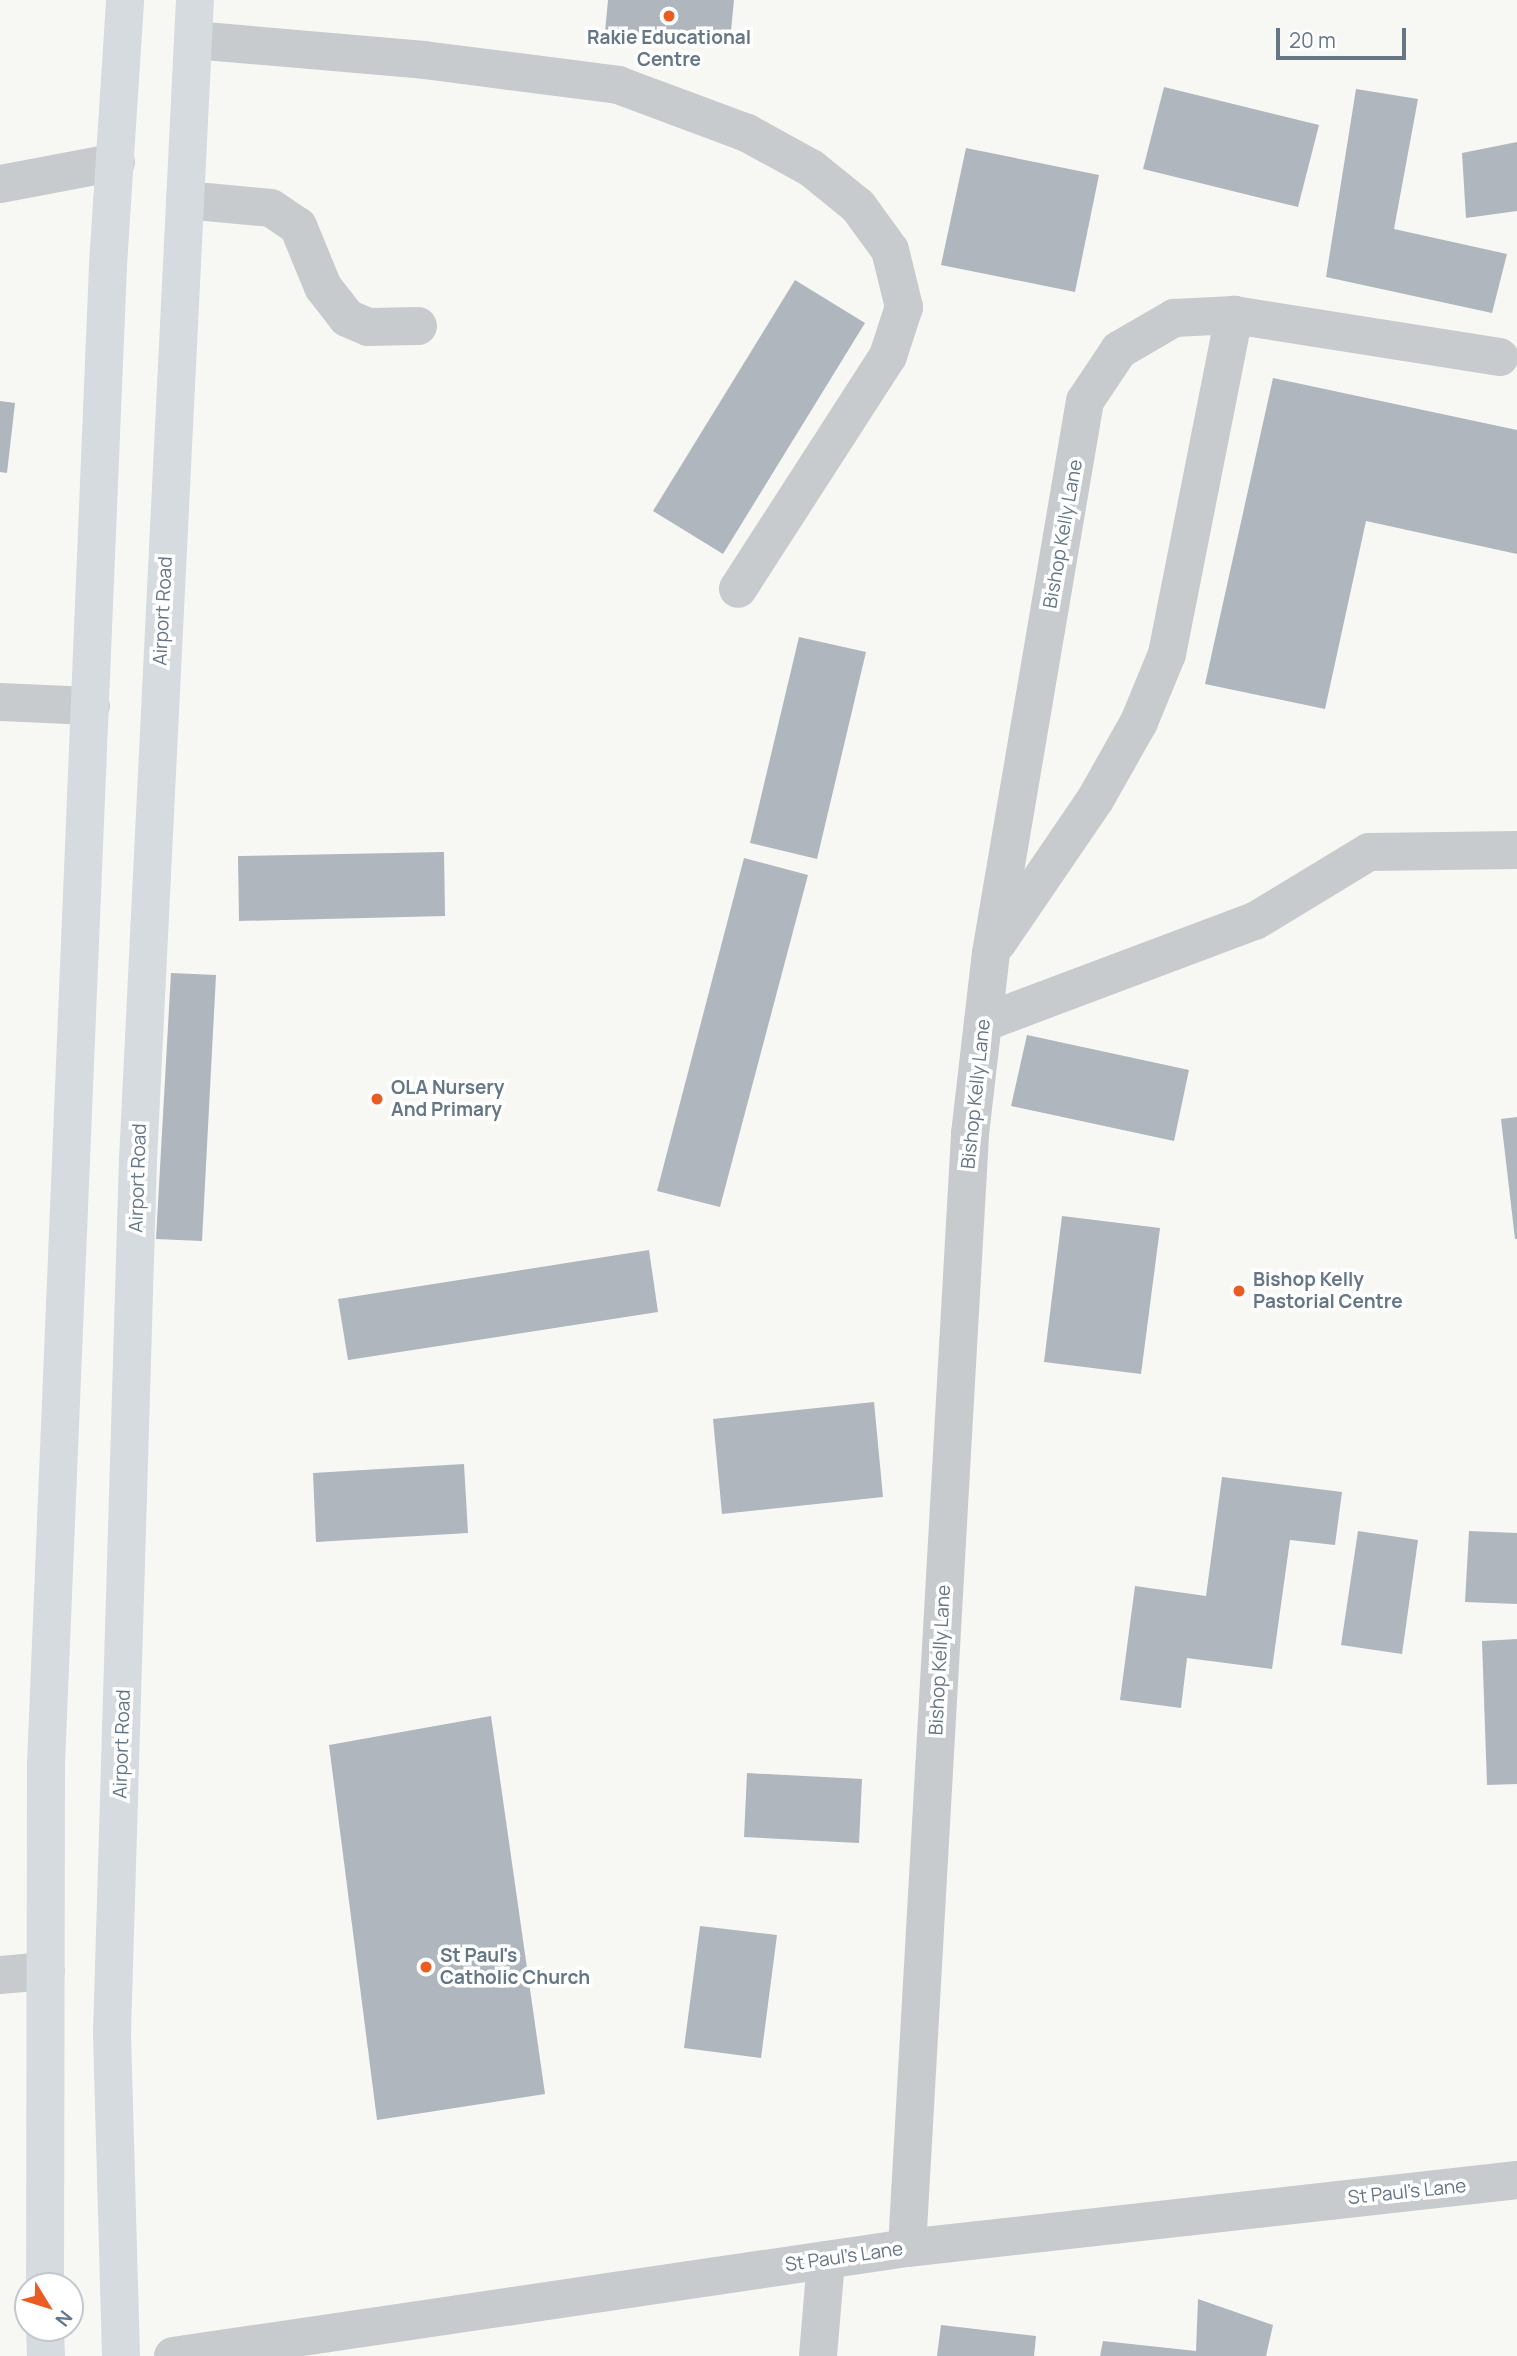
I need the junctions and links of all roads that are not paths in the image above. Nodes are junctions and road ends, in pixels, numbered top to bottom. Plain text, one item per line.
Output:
1 (125, 0) edge
2 (195, 0) edge
3 (193, 40) junction
4 (116, 162) junction
5 (9, 176) edge
6 (185, 200) junction
7 (1234, 315) junction
8 (418, 326) dead end
9 (1500, 357) dead end
10 (738, 590) dead end
11 (0, 702) edge
12 (91, 706) junction
13 (1517, 850) edge
14 (991, 953) junction
15 (983, 1023) junction
16 (46, 1971) junction
17 (0, 1975) edge
18 (1517, 2180) edge
19 (907, 2248) junction
20 (826, 2260) junction
21 (45, 2272) edge
22 (121, 2356) edge
23 (173, 2356) edge
24 (818, 2356) edge

1 - 4 main road
2 - 3 main road, Airport Road
3 - 6 main road, Airport Road
3 - 10 street
4 - 5 street
4 - 12 main road
6 - 8 street
6 - 22 main road, Airport Road
7 - 9 street, Bishop Kelly Lane
7 - 14 street
7 - 14 street, Bishop Kelly Lane
11 - 12 street
12 - 16 main road
13 - 15 street
14 - 15 street, Bishop Kelly Lane
15 - 19 street, Bishop Kelly Lane
16 - 17 street
16 - 21 main road
18 - 19 street, St Paul's Lane
19 - 20 street, St Paul's Lane
20 - 23 street, St Paul's Lane
20 - 24 street

